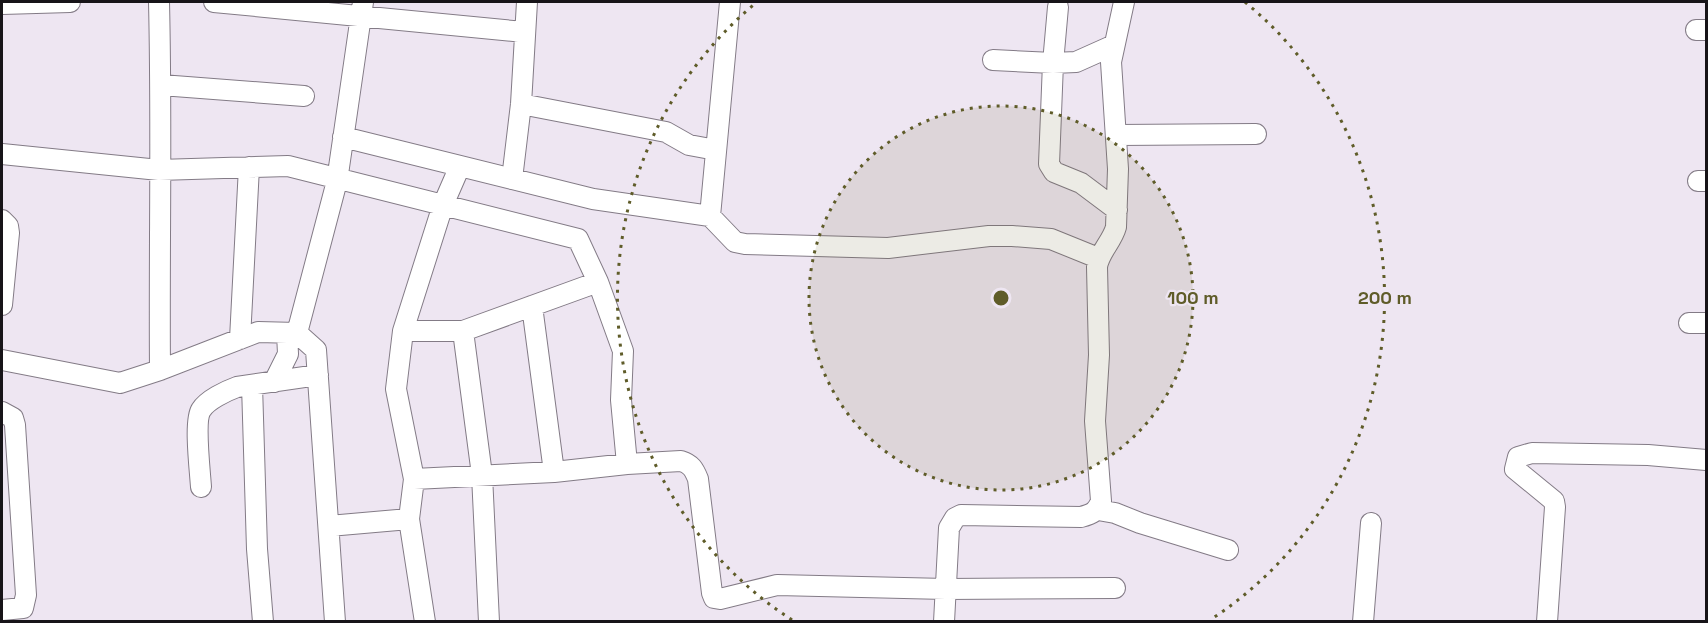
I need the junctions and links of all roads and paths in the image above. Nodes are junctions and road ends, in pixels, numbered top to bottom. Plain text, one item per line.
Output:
1 (70, 2) edge
2 (159, 2) edge
3 (214, 2) edge
4 (527, 2) edge
5 (730, 2) edge
6 (1124, 2) edge
7 (2, 4) edge
8 (1058, 7) dead end
9 (361, 9) edge
10 (524, 32) junction
11 (1114, 45) junction
12 (993, 60) dead end
13 (1053, 63) junction
14 (161, 85) junction
15 (304, 96) dead end
16 (521, 104) junction
17 (1257, 134) dead end
18 (1117, 135) junction
19 (343, 137) junction
20 (716, 150) junction
21 (2, 154) edge
22 (460, 166) junction
23 (249, 167) junction
24 (159, 170) junction
25 (337, 178) junction
26 (512, 179) junction
27 (443, 205) junction
28 (1117, 210) junction
29 (710, 216) junction
30 (2, 220) edge
31 (1098, 258) junction
32 (598, 282) junction
33 (2, 305) edge
34 (532, 306) junction
35 (404, 331) junction
36 (463, 331) junction
37 (292, 333) junction
38 (240, 339) junction
39 (2, 360) edge
40 (160, 370) junction
41 (318, 375) junction
42 (274, 382) junction
43 (252, 385) junction
44 (2, 412) edge
45 (1707, 460) edge
46 (627, 464) junction
47 (554, 472) junction
48 (482, 475) junction
49 (414, 479) junction
50 (201, 487) dead end
51 (1098, 510) junction
52 (409, 519) junction
53 (1371, 523) dead end
54 (329, 526) junction
55 (1228, 550) dead end
56 (1115, 588) dead end
57 (946, 589) junction
58 (2, 610) edge
59 (263, 621) edge
60 (335, 621) edge
61 (425, 621) edge
62 (489, 621) edge
63 (944, 621) edge
64 (1363, 621) edge
65 (1547, 621) edge

1 - 7 street
2 - 14 street
3 - 9 street
4 - 10 street
5 - 20 street
6 - 11 street
8 - 13 street
9 - 10 street
9 - 19 street
10 - 16 street
11 - 13 street
11 - 18 street
12 - 13 street
13 - 28 street
14 - 15 street
14 - 24 street
16 - 20 street
16 - 26 street
17 - 18 street
18 - 28 street
19 - 22 street
19 - 25 street
20 - 29 street
21 - 24 street
22 - 26 street
22 - 27 street
23 - 24 street
23 - 25 street
23 - 38 street
24 - 40 street
25 - 27 street
25 - 37 street
26 - 29 street
27 - 32 street
27 - 35 street
28 - 31 street
29 - 31 street
30 - 33 street
31 - 51 street
32 - 34 street
32 - 46 street
34 - 36 street
34 - 47 street
35 - 36 street
35 - 49 street
36 - 48 street
37 - 38 street
37 - 41 street
37 - 42 street
38 - 40 street
39 - 40 street
41 - 42 street
41 - 54 street
42 - 43 street
43 - 50 street
43 - 59 street
44 - 58 street
45 - 65 street
46 - 47 street
46 - 57 street
47 - 48 street
48 - 49 street
48 - 62 street
49 - 52 street
51 - 55 street
51 - 57 street
52 - 54 street
52 - 61 street
53 - 64 street
54 - 60 street
56 - 57 street
57 - 63 street

